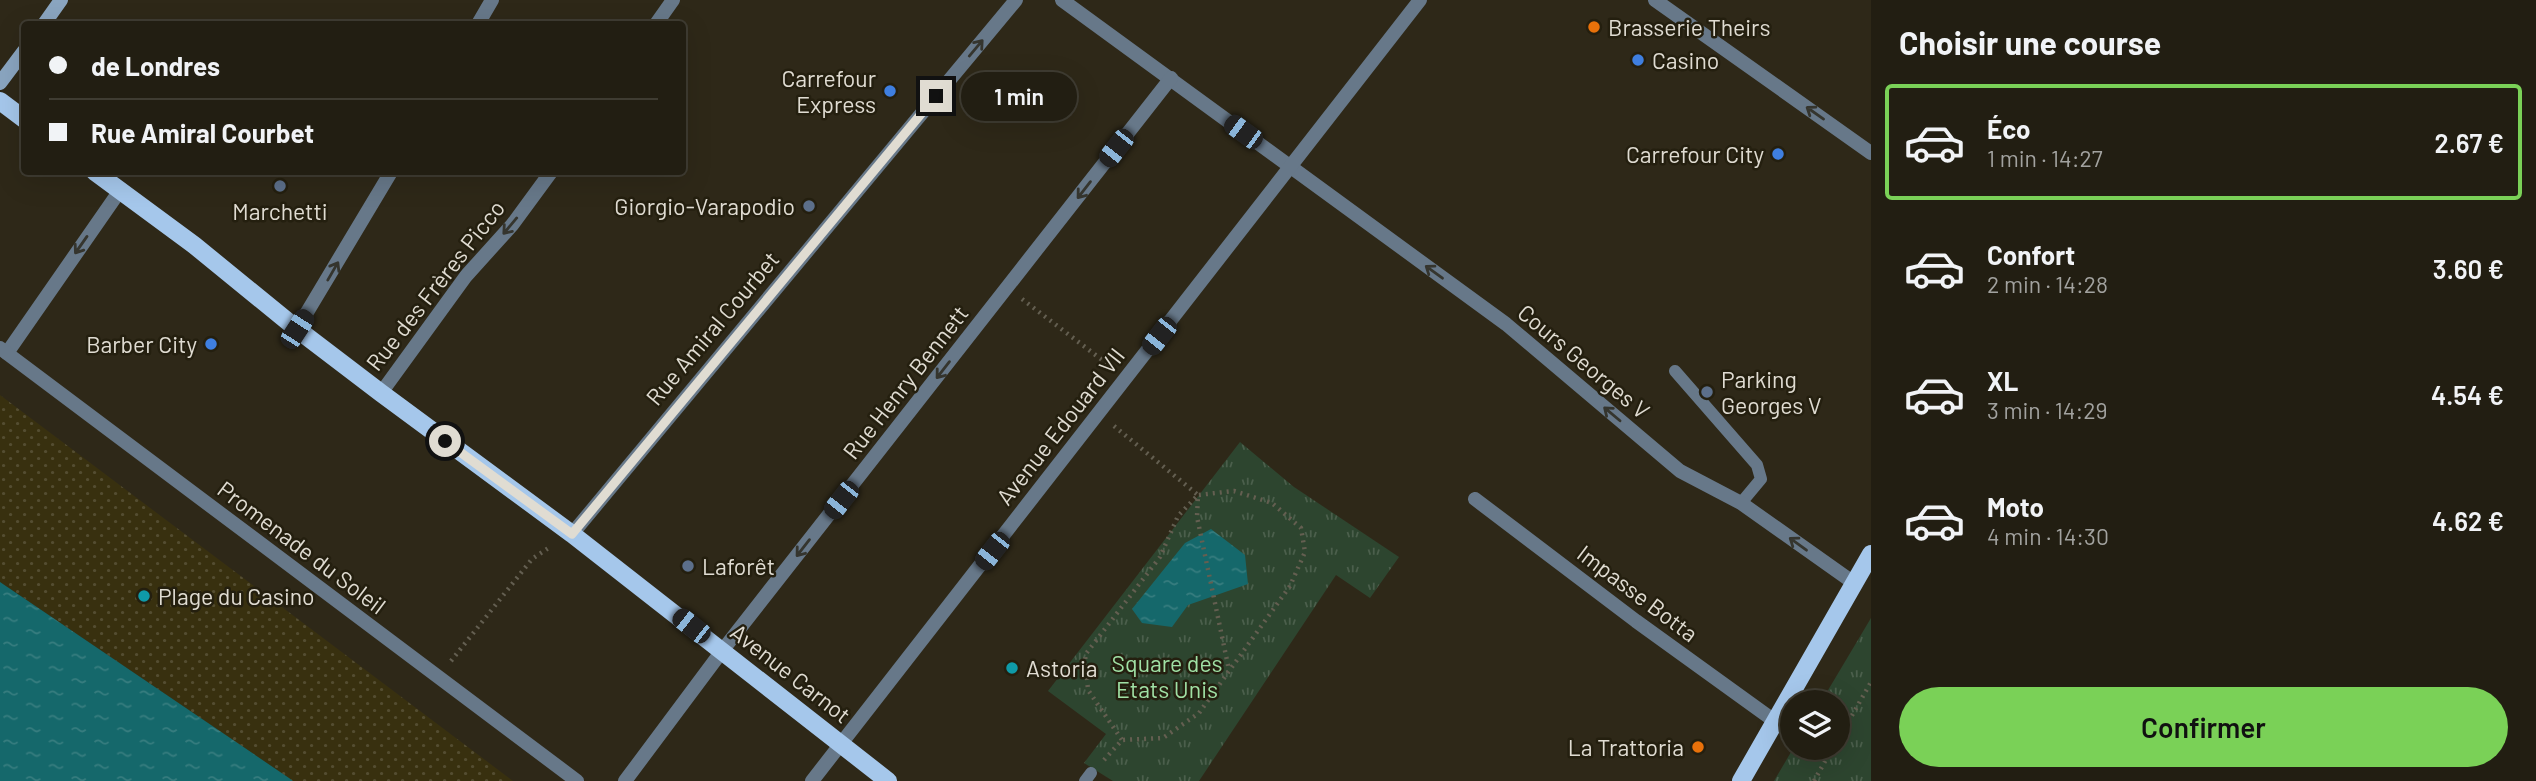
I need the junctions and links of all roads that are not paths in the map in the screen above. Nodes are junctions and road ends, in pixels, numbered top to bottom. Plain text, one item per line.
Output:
1 (61, 0) edge
2 (492, 0) edge
3 (673, 0) edge
4 (1016, 0) edge
5 (1062, 0) edge
6 (1420, 0) edge
7 (1655, 0) edge
8 (46, 21) edge
9 (480, 21) edge
10 (658, 21) edge
11 (21, 55) edge
12 (1171, 78) junction
13 (0, 83) edge
14 (0, 101) edge
15 (21, 117) edge
16 (1871, 153) edge
17 (1289, 166) junction
18 (100, 175) edge
19 (389, 175) edge
20 (549, 175) edge
21 (121, 189) junction
22 (297, 329) junction
23 (3, 350) edge
24 (1675, 371) dead end
25 (381, 393) junction
26 (1475, 499) dead end
27 (1741, 503) junction
28 (572, 534) junction
29 (1871, 554) edge
30 (1854, 583) junction
31 (722, 651) junction
32 (1776, 722) junction
33 (843, 744) junction
34 (577, 781) edge
35 (625, 781) edge
36 (812, 781) edge
37 (888, 781) edge
38 (1741, 781) edge

1 - 8 main road
2 - 9 street
3 - 10 street
28 -> 4 street, Rue Amiral Courbet
5 - 12 street, Cours Georges V
6 - 17 street, Avenue Edouard VII
16 -> 7 street
11 - 13 main road
12 - 17 street, Cours Georges V
12 -> 31 street, Rue Henry Bennett
14 - 15 main road
27 -> 17 street, Cours Georges V
17 - 33 street, Avenue Edouard VII
18 - 21 main road, Avenue Carnot
22 -> 19 street
20 -> 25 street, Rue des Frères Picco
21 - 22 main road, Avenue Carnot
21 -> 23 street
22 - 25 main road, Avenue Carnot
23 - 34 street, Promenade du Soleil
24 - 27 lane
25 - 28 main road, Avenue Carnot
26 - 32 street, Impasse Botta
30 -> 27 street, Cours Georges V
28 - 31 main road, Avenue Carnot
29 - 30 main road
30 - 32 main road
31 - 33 main road, Avenue Carnot
31 - 35 street, Rue Henry Bennett
32 - 38 main road
33 - 36 street, Avenue Edouard VII
33 - 37 main road, Avenue Carnot

